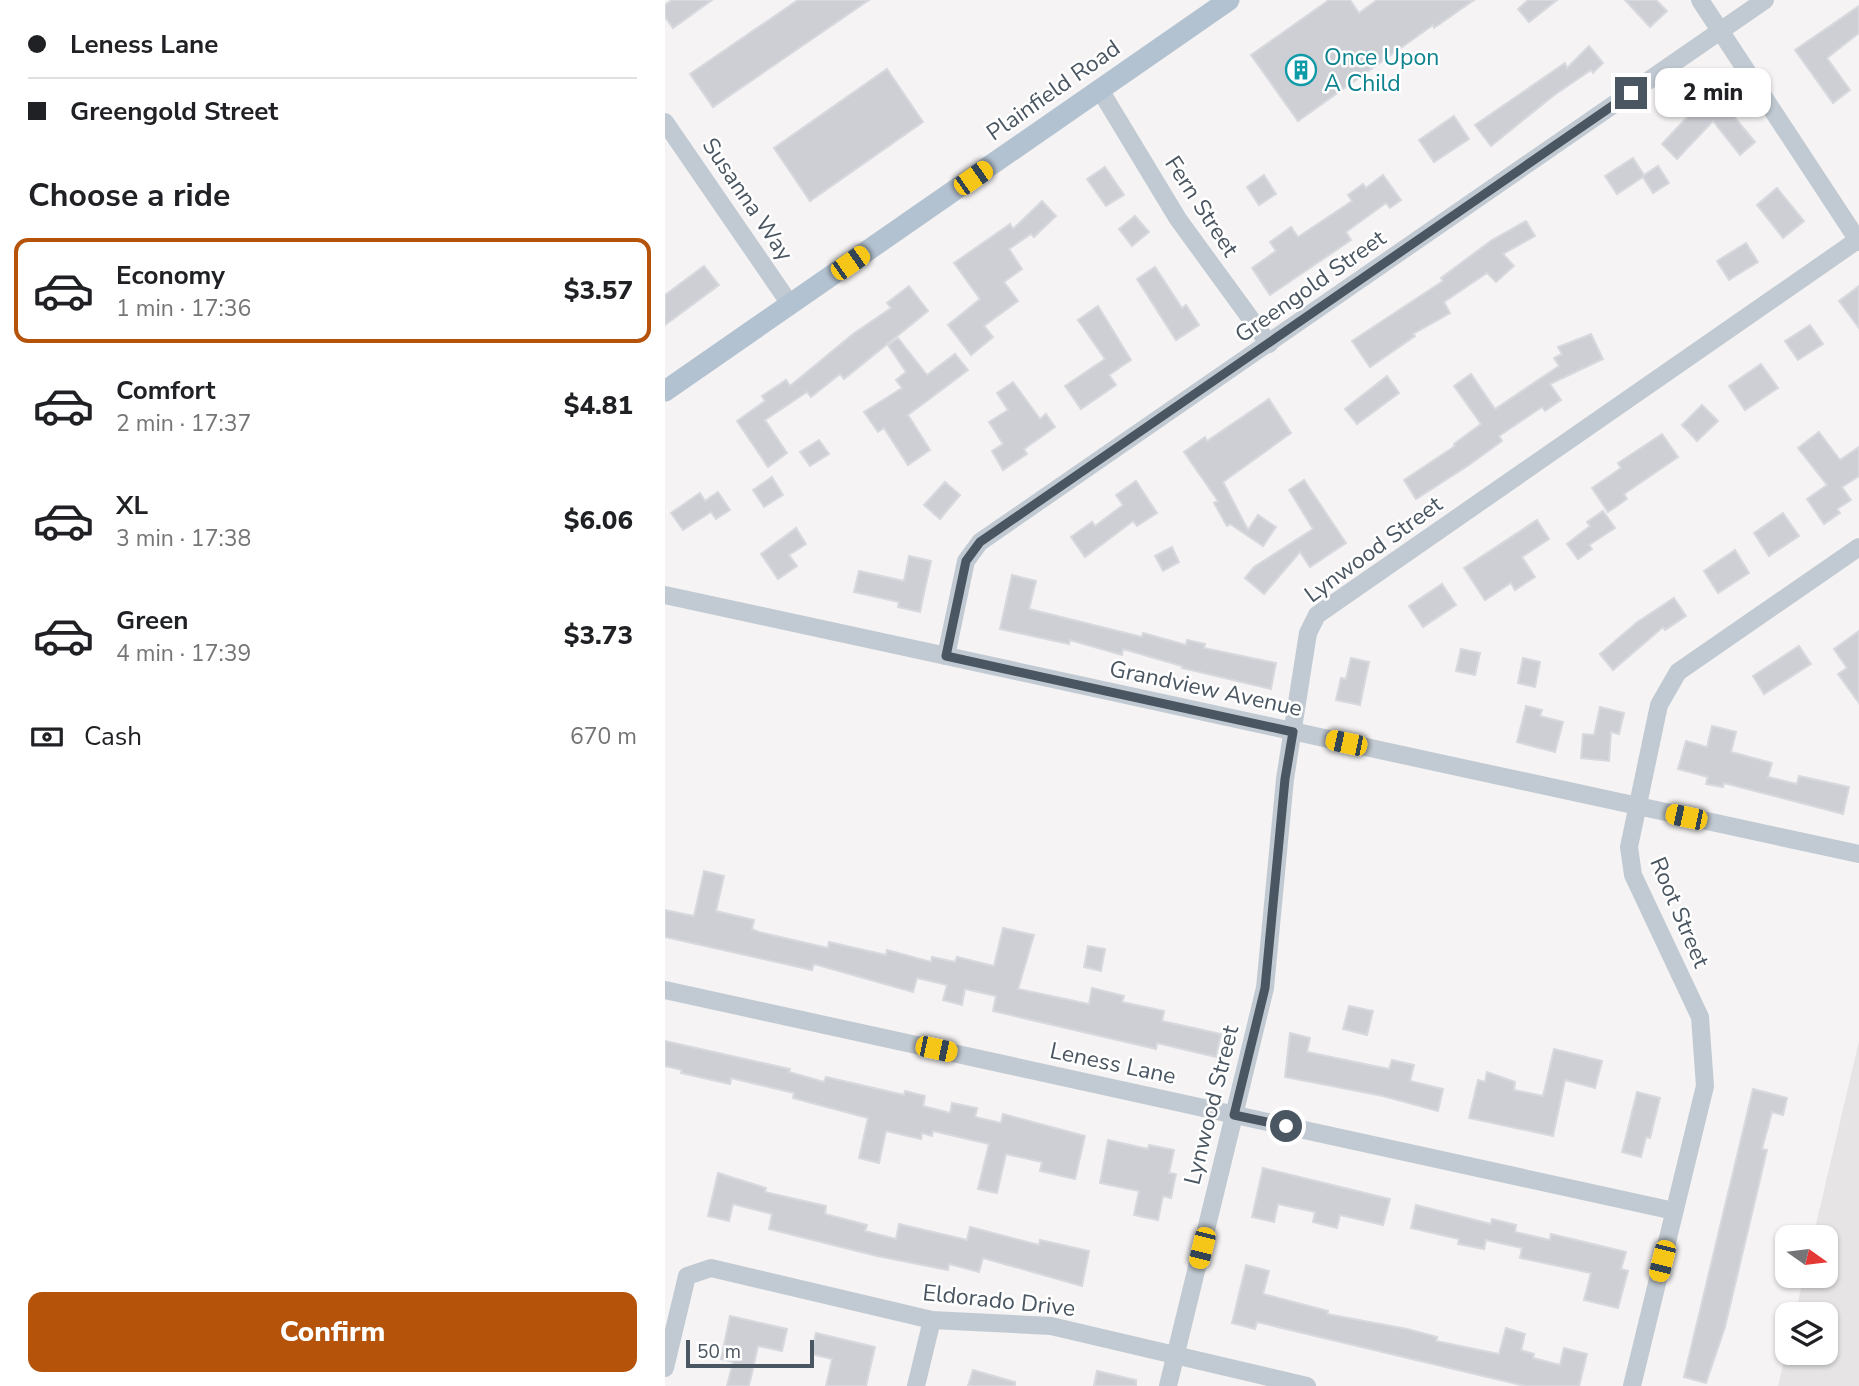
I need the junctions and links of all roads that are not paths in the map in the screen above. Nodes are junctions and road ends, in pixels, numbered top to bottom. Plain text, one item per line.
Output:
1 (1229, 0) edge
2 (1700, 0) edge
3 (1765, 0) edge
4 (1722, 30) junction
5 (1100, 90) junction
6 (665, 122) edge
7 (1859, 240) edge
8 (790, 304) junction
9 (1269, 344) junction
10 (665, 391) edge
11 (1859, 547) edge
12 (665, 595) edge
13 (946, 656) junction
14 (1293, 732) junction
15 (1637, 806) junction
16 (1859, 854) edge
17 (665, 990) edge
18 (1234, 1115) junction
19 (1674, 1211) junction
20 (932, 1320) junction
21 (1176, 1354) junction
22 (665, 1368) edge
23 (916, 1386) edge
24 (1168, 1386) edge
25 (1307, 1386) edge
26 (1632, 1386) edge

1 - 5 main road, Plainfield Road
2 - 4 street
3 - 4 street, Greengold Street
4 - 7 street
4 - 9 street, Greengold Street
5 - 8 main road, Plainfield Road
5 - 9 street, Fern Street
6 - 8 street, Susanna Way
7 - 14 street, Lynwood Street
8 - 10 main road, Plainfield Road
9 - 13 street, Greengold Street
11 - 15 street, Root Street
12 - 13 street, Grandview Avenue
13 - 14 street, Grandview Avenue
14 - 15 street, Grandview Avenue
14 - 18 street, Lynwood Street
15 - 16 street, Grandview Avenue
15 - 19 street, Root Street
17 - 18 street, Leness Lane
18 - 19 street, Leness Lane
18 - 21 street, Lynwood Street
19 - 26 street, Root Street
20 - 21 street, Eldorado Drive
20 - 22 street, Eldorado Drive
20 - 23 street
21 - 24 street, Lynwood Street
21 - 25 street, Eldorado Drive

